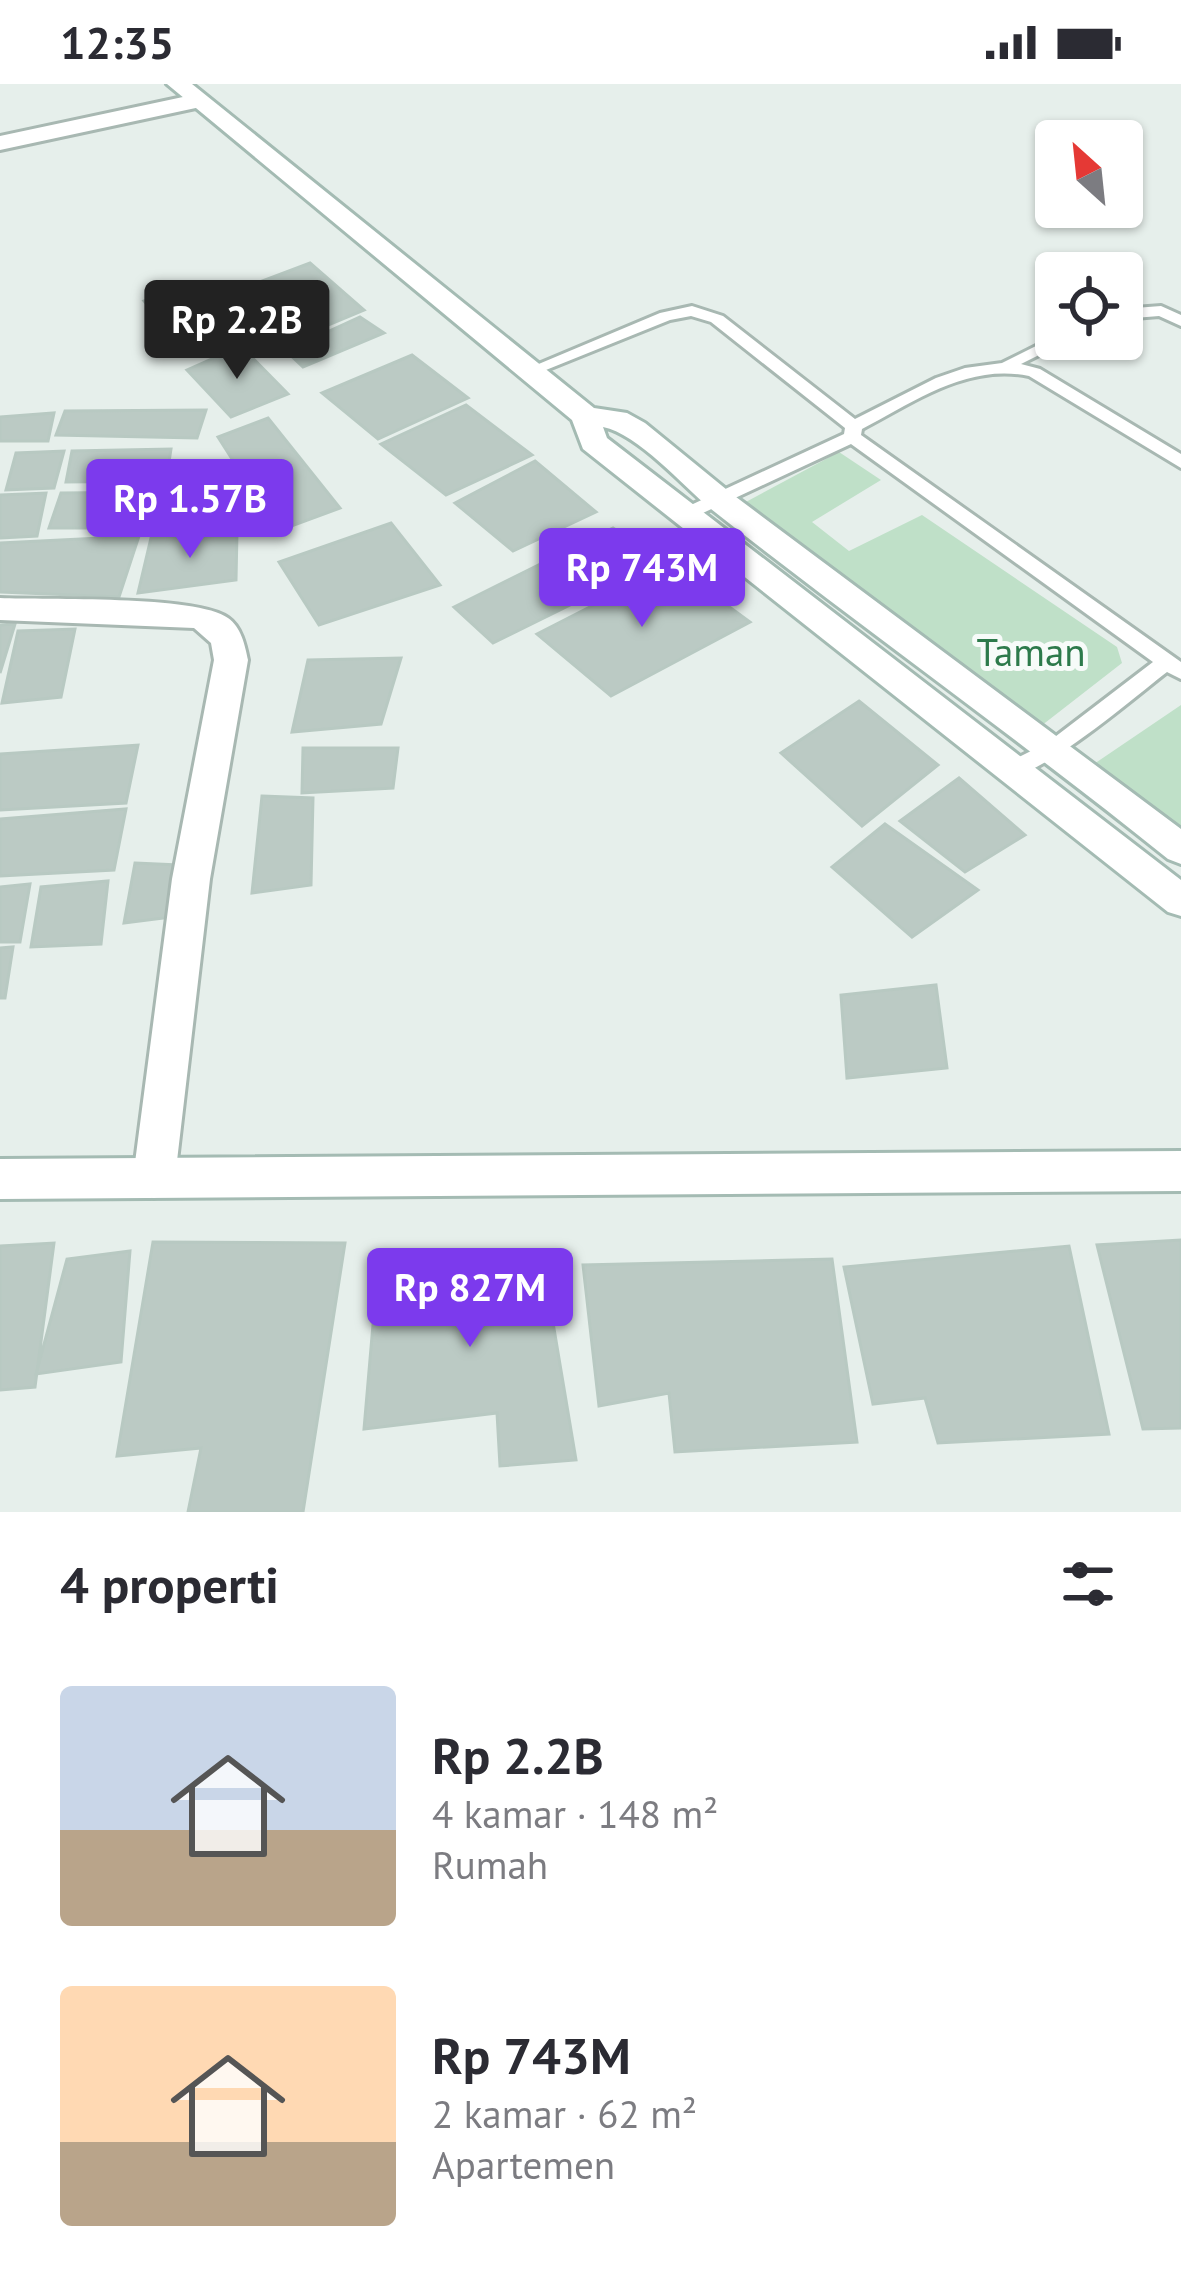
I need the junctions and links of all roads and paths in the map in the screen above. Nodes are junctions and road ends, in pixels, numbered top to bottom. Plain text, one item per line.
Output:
1 (188, 92) edge
2 (0, 143) edge
3 (1143, 312) edge
4 (1181, 320) edge
5 (1035, 352) edge
6 (1010, 363) junction
7 (530, 371) junction
8 (586, 416) junction
9 (853, 431) junction
10 (1181, 462) edge
11 (721, 501) junction
12 (684, 515) junction
13 (0, 609) edge
14 (1174, 667) edge
15 (1054, 748) junction
16 (1012, 770) junction
17 (1181, 849) edge
18 (1181, 901) edge
19 (1181, 1171) edge
20 (154, 1178) junction
21 (0, 1179) edge

1 - 2 main road
1 - 7 main road
3 - 4 lane
5 - 6 lane
6 - 9 lane
6 - 10 lane
7 - 8 main road
7 - 9 lane
8 - 11 main road
8 - 12 main road
9 - 11 lane
9 - 14 lane
11 - 12 lane
11 - 15 main road
12 - 16 main road
13 - 20 main road
14 - 15 lane
15 - 16 lane
15 - 17 main road
16 - 18 main road
19 - 20 main road
20 - 21 main road

